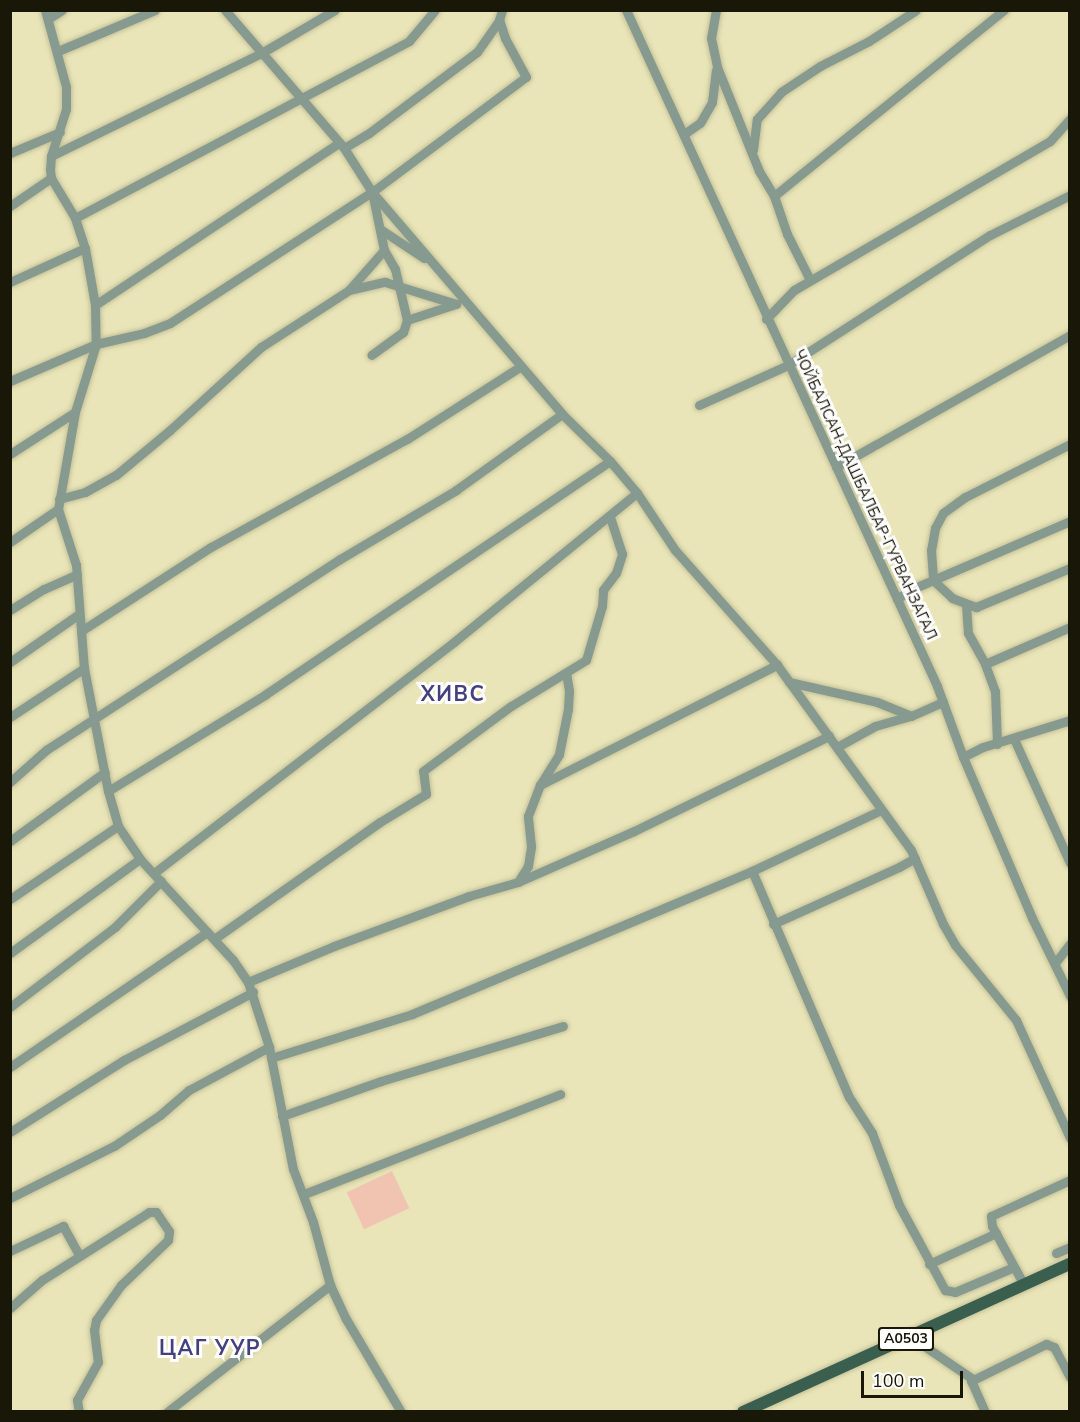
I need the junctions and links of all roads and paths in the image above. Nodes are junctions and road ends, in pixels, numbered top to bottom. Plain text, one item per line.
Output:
1 (62, 10) edge
2 (155, 10) edge
3 (225, 10) edge
4 (335, 10) edge
5 (435, 10) edge
6 (626, 10) edge
7 (716, 10) edge
8 (916, 10) edge
9 (1004, 10) edge
10 (46, 15) edge
11 (501, 15) edge
12 (58, 51) junction
13 (262, 52) junction
14 (717, 67) junction
15 (302, 98) junction
16 (1070, 119) edge
17 (60, 132) junction
18 (684, 134) junction
19 (342, 146) junction
20 (10, 153) edge
21 (753, 155) junction
22 (51, 156) junction
23 (51, 178) junction
24 (372, 192) junction
25 (1070, 195) edge
26 (774, 196) junction
27 (10, 206) edge
28 (75, 218) junction
29 (380, 229) junction
30 (86, 248) junction
31 (384, 250) junction
32 (434, 264) junction
33 (810, 280) junction
34 (10, 282) edge
35 (399, 284) junction
36 (349, 290) junction
37 (466, 301) junction
38 (456, 304) junction
39 (95, 305) junction
40 (766, 319) junction
41 (407, 320) junction
42 (1070, 335) edge
43 (96, 344) junction
44 (371, 355) dead end
45 (788, 365) junction
46 (521, 366) junction
47 (11, 380) edge
48 (699, 405) dead end
49 (75, 412) junction
50 (562, 414) junction
51 (1070, 444) edge
52 (10, 454) edge
53 (610, 461) junction
54 (836, 467) junction
55 (637, 493) junction
56 (59, 504) junction
57 (609, 516) junction
58 (1070, 521) edge
59 (10, 542) edge
60 (1070, 568) edge
61 (77, 574) junction
62 (933, 580) junction
63 (897, 599) junction
64 (966, 605) junction
65 (10, 610) edge
66 (79, 614) junction
67 (1070, 627) edge
68 (81, 630) junction
69 (10, 662) edge
70 (986, 664) junction
71 (777, 665) junction
72 (84, 668) junction
73 (566, 673) junction
74 (789, 682) junction
75 (943, 702) junction
76 (911, 716) junction
77 (10, 717) edge
78 (93, 719) junction
79 (1070, 720) edge
80 (829, 736) junction
81 (1014, 739) junction
82 (997, 744) junction
83 (837, 747) junction
84 (963, 757) junction
85 (105, 772) junction
86 (10, 782) edge
87 (540, 785) junction
88 (108, 790) junction
89 (880, 810) junction
90 (118, 826) junction
91 (10, 841) edge
92 (915, 858) junction
93 (140, 859) junction
94 (1070, 863) edge
95 (752, 871) junction
96 (154, 873) junction
97 (161, 881) junction
98 (518, 882) junction
99 (10, 899) edge
100 (773, 924) junction
101 (210, 935) junction
102 (1069, 948) edge
103 (10, 953) edge
104 (1055, 963) junction
105 (248, 982) junction
106 (253, 992) junction
107 (1070, 996) edge
108 (10, 1007) edge
109 (563, 1026) dead end
110 (269, 1047) junction
111 (271, 1058) junction
112 (10, 1067) edge
113 (560, 1094) dead end
114 (282, 1116) junction
115 (10, 1132) edge
116 (1070, 1138) edge
117 (1070, 1180) edge
118 (304, 1194) junction
119 (10, 1198) edge
120 (996, 1233) junction
121 (1070, 1247) edge
122 (10, 1251) edge
123 (1056, 1253) dead end
124 (79, 1255) junction
125 (929, 1264) junction
126 (1070, 1264) edge
127 (1014, 1267) junction
128 (330, 1285) junction
129 (1024, 1285) junction
130 (10, 1308) edge
131 (911, 1337) junction
132 (1070, 1377) edge
133 (974, 1380) junction
134 (79, 1412) edge
135 (167, 1412) edge
136 (401, 1412) edge
137 (743, 1412) edge
138 (985, 1412) edge

1 - 10 street
2 - 12 street
3 - 13 street
4 - 13 street
5 - 15 street
6 - 18 street, ЧОЙБАЛСАН-ДАШБАЛБАР-ГУРВАНЗАГАЛ
7 - 14 street
8 - 21 street
9 - 26 street
10 - 12 street
11 - 19 street
11 - 24 street
12 - 17 street
13 - 15 street
13 - 22 street
14 - 18 street
14 - 21 street
15 - 19 street
15 - 28 street
16 - 33 street
17 - 20 street
17 - 22 street
18 - 40 street, ЧОЙБАЛСАН-ДАШБАЛБАР-ГУРВАНЗАГАЛ
19 - 24 street
19 - 39 street
21 - 26 street
22 - 23 street
23 - 27 street
23 - 28 street
24 - 29 street
24 - 32 street
24 - 43 street
25 - 45 street
26 - 33 street
28 - 30 street
29 - 31 street
29 - 32 street
30 - 34 street
30 - 39 street
31 - 35 street
31 - 36 street
32 - 37 street
33 - 40 street
35 - 36 street
35 - 38 street
35 - 41 street
36 - 56 street
37 - 38 street
37 - 46 street
38 - 41 street
39 - 43 street
40 - 45 street, ЧОЙБАЛСАН-ДАШБАЛБАР-ГУРВАНЗАГАЛ
41 - 44 street
42 - 54 street
43 - 47 street
43 - 49 street
45 - 48 street
45 - 54 street, ЧОЙБАЛСАН-ДАШБАЛБАР-ГУРВАНЗАГАЛ
46 - 50 street
46 - 68 street
49 - 52 street
49 - 56 street
50 - 53 street
50 - 78 street
51 - 62 street
53 - 55 street
53 - 88 street
54 - 63 street, ЧОЙБАЛСАН-ДАШБАЛБАР-ГУРВАНЗАГАЛ
55 - 57 street
55 - 71 street
56 - 59 street
56 - 61 street
57 - 73 street
57 - 96 street
58 - 62 street
60 - 64 street
61 - 65 street
61 - 66 street
62 - 63 street
62 - 64 street
63 - 75 street, ЧОЙБАЛСАН-ДАШБАЛБАР-ГУРВАНЗАГАЛ
64 - 70 street
66 - 68 street
66 - 69 street
67 - 70 street
68 - 72 street
70 - 82 street
71 - 74 street
71 - 87 street
72 - 77 street
72 - 78 street
73 - 87 street
73 - 101 street
74 - 76 street
74 - 80 street
75 - 76 street
75 - 84 street, ЧОЙБАЛСАН-ДАШБАЛБАР-ГУРВАНЗАГАЛ
76 - 83 street
78 - 85 street
78 - 86 street
79 - 81 street
80 - 83 street
80 - 98 street
81 - 82 street
81 - 94 street
82 - 84 street
83 - 89 street
84 - 104 street, ЧОЙБАЛСАН-ДАШБАЛБАР-ГУРВАНЗАГАЛ
85 - 88 street
85 - 91 street
87 - 98 street
88 - 90 street
89 - 92 street
89 - 95 street
90 - 93 street
90 - 99 street
92 - 100 street
92 - 116 street
93 - 96 street
93 - 103 street
95 - 100 street
95 - 111 street
96 - 97 street
97 - 101 street
97 - 108 street
98 - 105 street
100 - 125 street
101 - 105 street
101 - 112 street
102 - 104 street
104 - 107 street, ЧОЙБАЛСАН-ДАШБАЛБАР-ГУРВАНЗАГАЛ
105 - 106 street
106 - 110 street
106 - 115 street
109 - 114 street
110 - 111 street
110 - 119 street
111 - 114 street
113 - 118 street
114 - 118 street
117 - 120 street
118 - 128 street
120 - 125 street
120 - 127 street
121 - 123 street
122 - 124 street
124 - 130 street
124 - 134 street
125 - 127 street
126 - 129 main road, A0503
127 - 129 street
128 - 135 street
128 - 136 street
129 - 131 main road, A0503
131 - 133 street
131 - 137 main road, A0503
132 - 133 street
133 - 138 street

